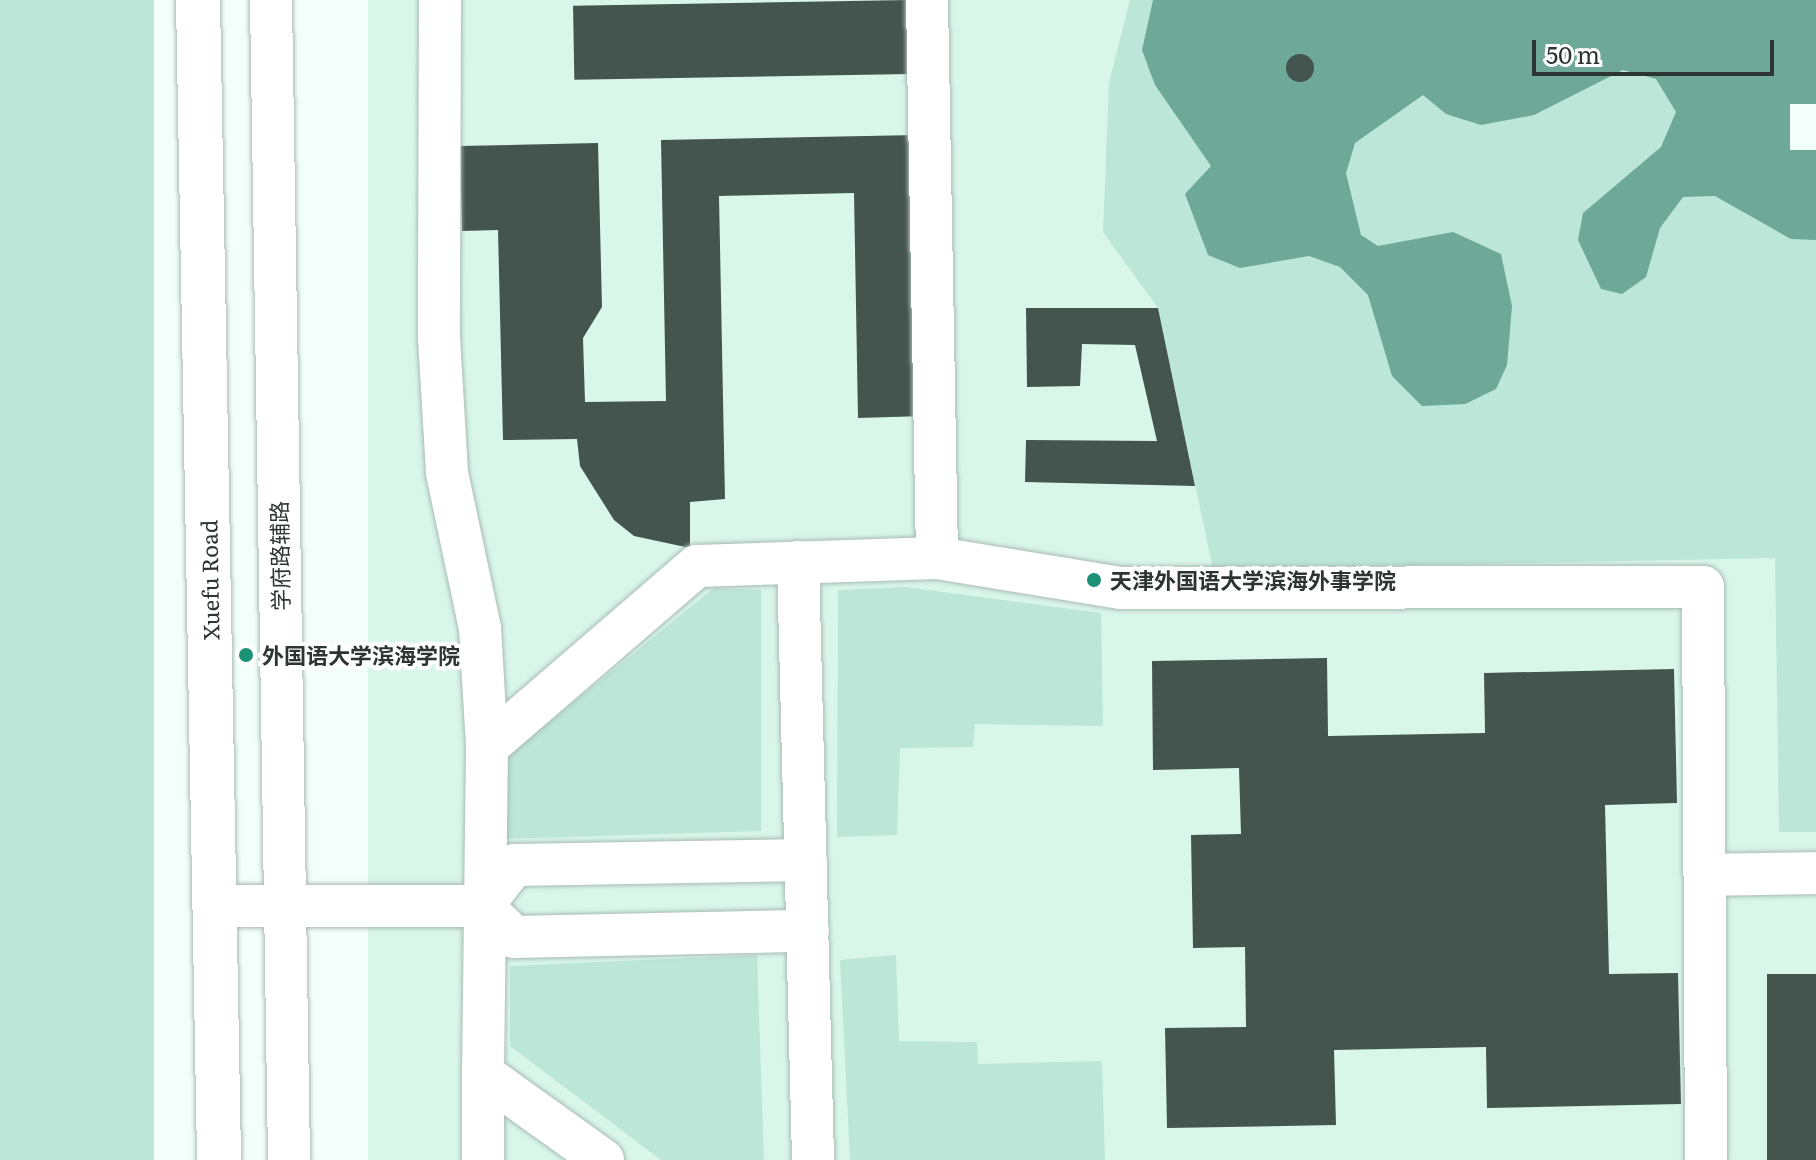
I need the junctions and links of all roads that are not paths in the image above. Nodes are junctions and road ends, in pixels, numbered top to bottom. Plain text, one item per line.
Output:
1 (198, 0) edge
2 (271, 0) edge
3 (440, 0) edge
4 (927, 0) edge
5 (937, 558) junction
6 (798, 562) junction
7 (487, 747) junction
8 (806, 860) junction
9 (1816, 873) edge
10 (1705, 875) junction
11 (285, 905) junction
12 (216, 906) junction
13 (482, 906) junction
14 (808, 931) junction
15 (483, 1074) junction
16 (219, 1160) edge
17 (289, 1160) edge
18 (483, 1160) edge
19 (603, 1160) edge
20 (813, 1160) edge
21 (1706, 1160) edge

1 - 12 highway, Xuefu Road
2 - 11 street, 学府路辅路
3 - 7 street
4 - 5 street
5 - 6 street
5 - 10 street
6 - 7 street
6 - 8 street
7 - 13 street
8 - 13 street
8 - 14 street
9 - 10 street
10 - 21 street
11 - 12 street
11 - 13 street
11 - 17 street, 学府路辅路
12 - 16 highway, Xuefu Road
13 - 14 street
13 - 15 street
14 - 20 street
15 - 18 street
15 - 19 street

